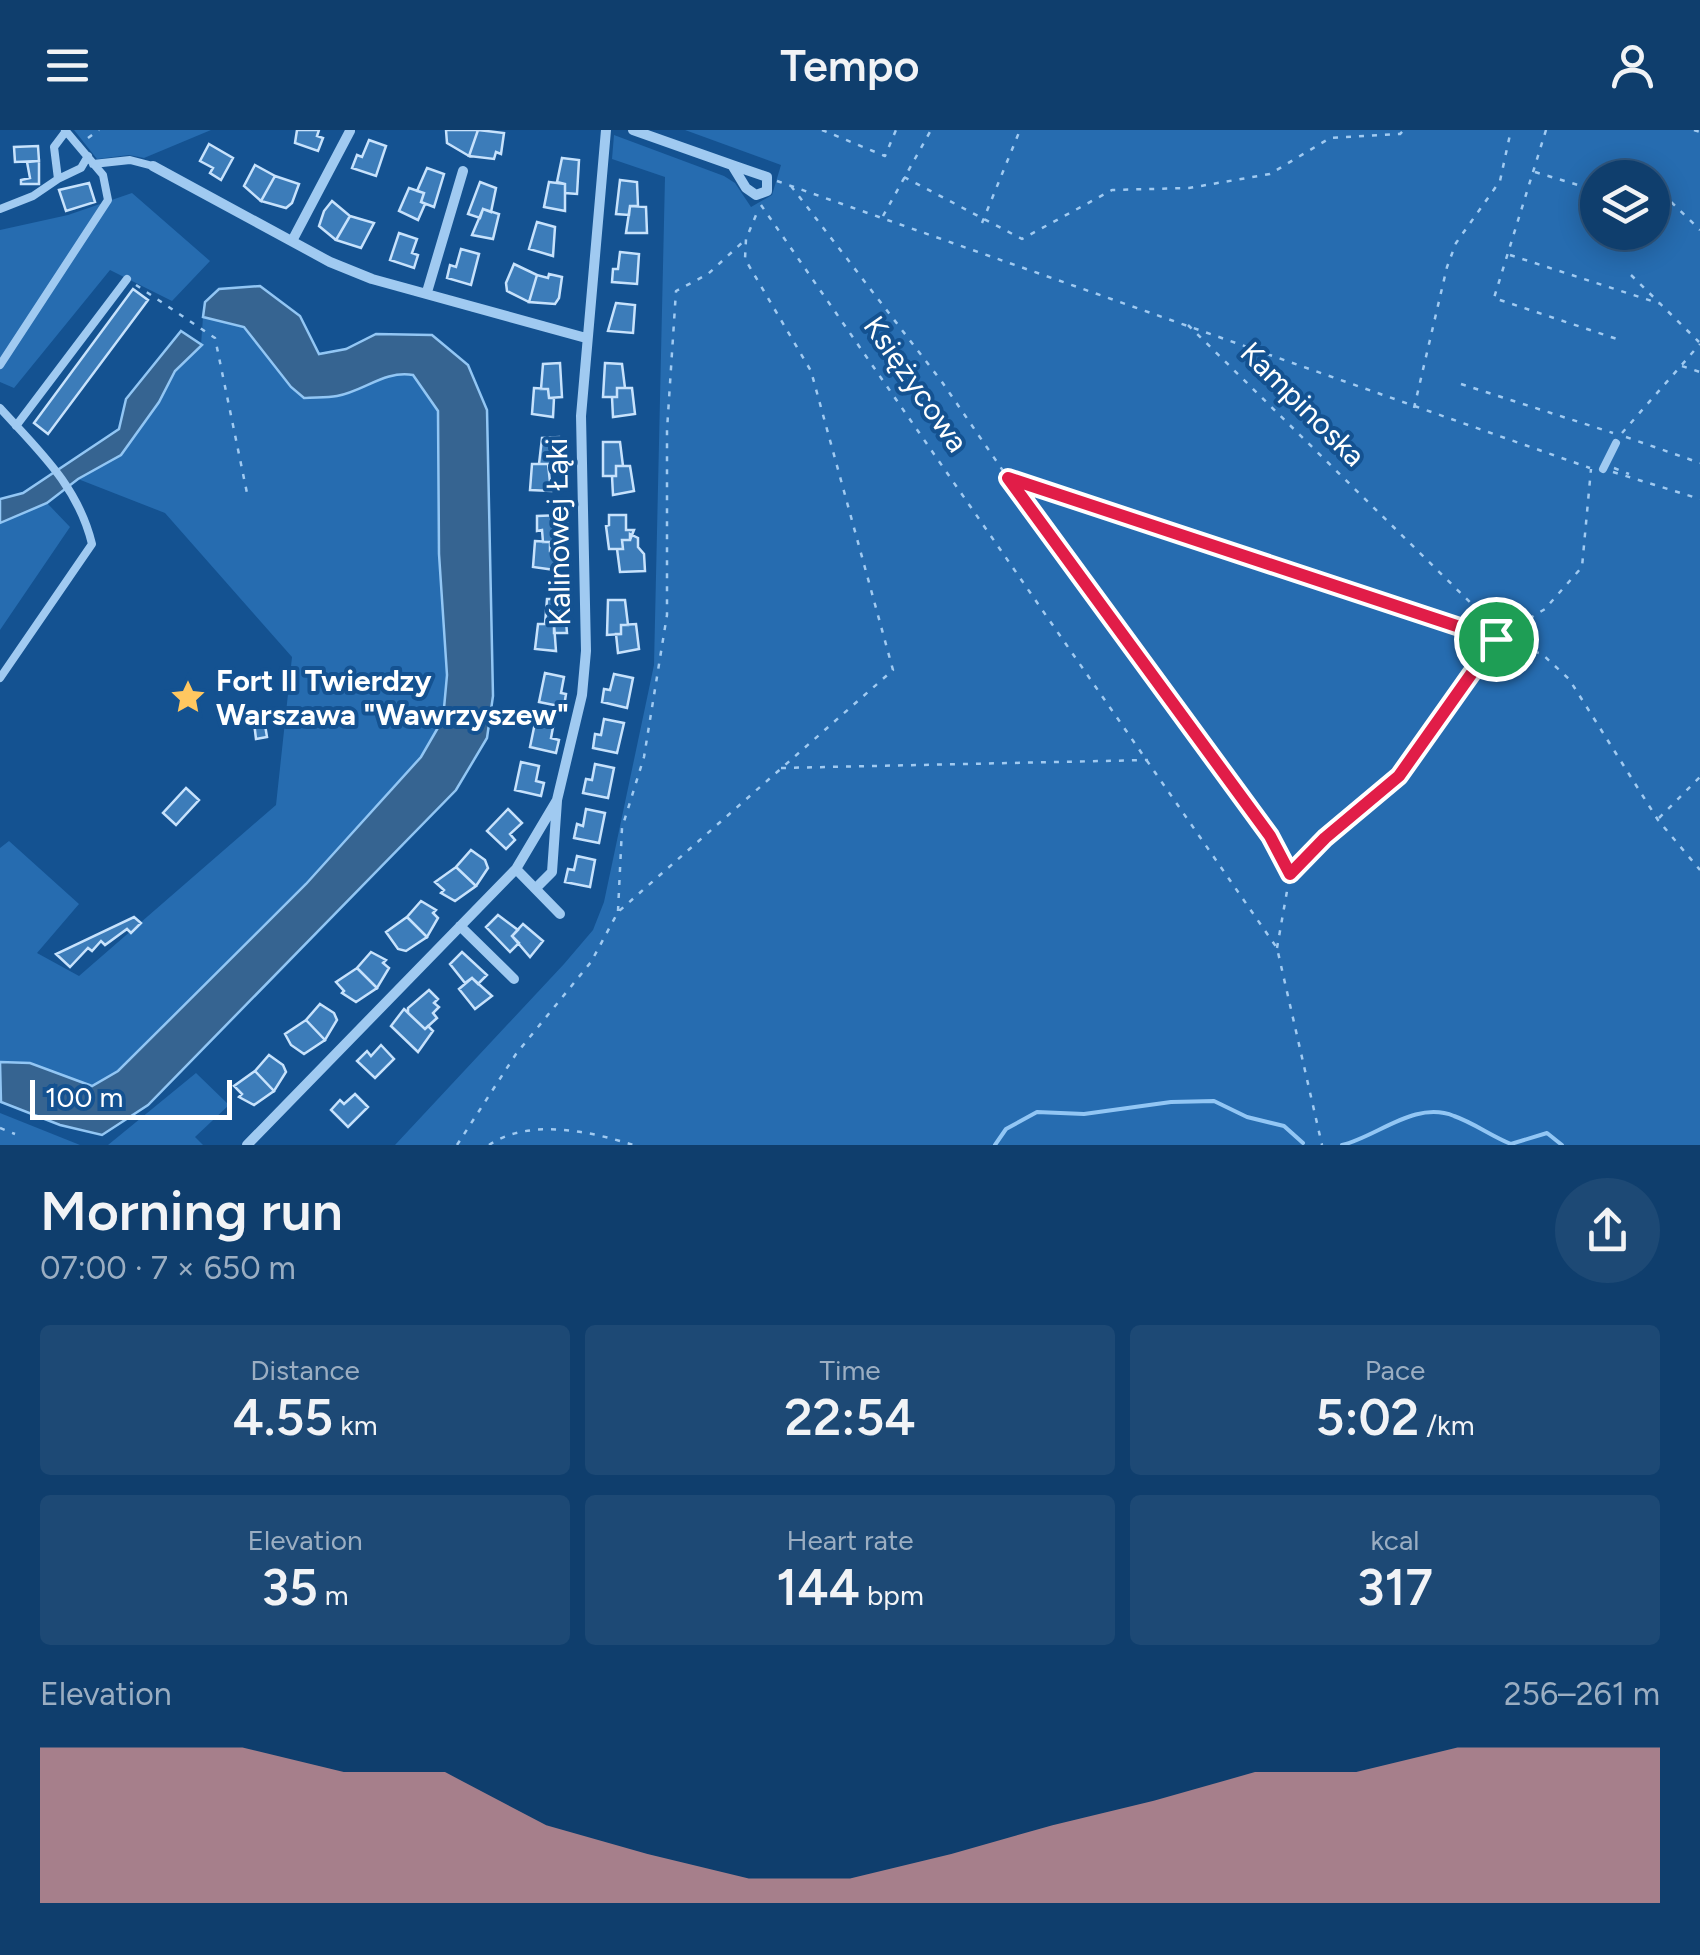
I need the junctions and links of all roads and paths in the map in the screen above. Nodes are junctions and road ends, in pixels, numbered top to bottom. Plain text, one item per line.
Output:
1 (99, 130) edge
2 (606, 130) edge
3 (634, 130) edge
4 (822, 130) edge
5 (896, 130) edge
6 (931, 130) edge
7 (1020, 130) edge
8 (1404, 130) edge
9 (1511, 130) edge
10 (1546, 130) edge
11 (1694, 130) edge
12 (66, 131) edge
13 (350, 131) edge
14 (1700, 132) edge
15 (79, 145) junction
16 (91, 160) junction
17 (153, 166) joint
18 (732, 166) junction
19 (463, 170) dead end
20 (1533, 172) junction
21 (766, 177) junction
22 (904, 177) junction
23 (58, 179) junction
24 (790, 184) junction
25 (1580, 186) edge
26 (759, 200) junction
27 (1670, 202) edge
28 (0, 209) edge
29 (882, 218) junction
30 (983, 221) junction
31 (1700, 230) edge
32 (746, 239) junction
33 (292, 241) junction
34 (1507, 254) junction
35 (1631, 275) dead end
36 (127, 280) joint
37 (427, 292) junction
38 (1660, 304) junction
39 (1188, 324) junction
40 (586, 338) junction
41 (1620, 340) dead end
42 (1700, 344) edge
43 (0, 364) edge
44 (1681, 365) junction
45 (1700, 372) edge
46 (1461, 384) dead end
47 (0, 408) edge
48 (1414, 408) junction
49 (16, 426) junction
50 (1618, 439) junction
51 (1700, 462) edge
52 (1591, 468) junction
53 (1606, 470) junction
54 (1008, 478) junction
55 (248, 493) dead end
56 (1700, 498) edge
57 (1496, 639) junction
58 (0, 678) edge
59 (1150, 760) junction
60 (780, 768) junction
61 (1700, 777) edge
62 (556, 800) junction
63 (1658, 820) junction
64 (516, 869) junction
65 (1700, 870) edge
66 (1290, 874) junction
67 (536, 888) junction
68 (618, 912) junction
69 (560, 914) dead end
70 (460, 926) junction
71 (1277, 948) junction
72 (514, 979) dead end
73 (0, 1128) edge
74 (14, 1134) dead end
75 (247, 1145) edge
76 (458, 1145) edge
77 (489, 1145) edge
78 (633, 1145) edge
79 (1322, 1145) edge

1 - 15 path
2 - 40 street, Kalinowej Łąki
3 - 18 street
4 - 5 path
6 - 22 path
7 - 30 path
8 - 30 path
9 - 48 path
10 - 20 path
11 - 14 path
12 - 15 lane
12 - 23 lane
13 - 33 street
15 - 16 lane
16 - 17 lane
16 - 23 lane
16 - 43 lane
17 - 33 street
18 - 21 street
18 - 26 street
19 - 37 street
20 - 25 path
20 - 34 path
21 - 24 path, Kampinoska
21 - 26 street
22 - 29 path
22 - 30 path
23 - 28 lane
24 - 29 path, Kampinoska
24 - 54 path
26 - 32 path
26 - 59 path, Księżycowa
27 - 31 path
29 - 39 path, Kampinoska
32 - 60 path
32 - 68 path
33 - 37 street
34 - 38 path
34 - 41 path
35 - 38 path
36 - 49 lane
36 - 55 path
37 - 40 street
38 - 42 path
39 - 48 path
39 - 57 path, Kampinoska
40 - 62 street, Kalinowej Łąki
42 - 44 path
44 - 45 path
44 - 50 path
46 - 50 path
47 - 49 lane
48 - 52 path
49 - 58 lane
50 - 51 path
50 - 53 lane
52 - 53 path
52 - 57 path
53 - 56 path
54 - 57 path
54 - 66 path
57 - 63 path
57 - 66 path
59 - 60 path
59 - 71 path, Księżycowa
60 - 68 path
61 - 63 path
62 - 64 street, Kalinowej Łąki
62 - 67 street
63 - 65 path
64 - 67 street
64 - 70 street, Kalinowej Łąki
66 - 71 path
67 - 69 street
68 - 76 path
70 - 72 street
70 - 75 street, Kalinowej Łąki
71 - 79 path, Księżycowa
73 - 74 path
77 - 78 path

